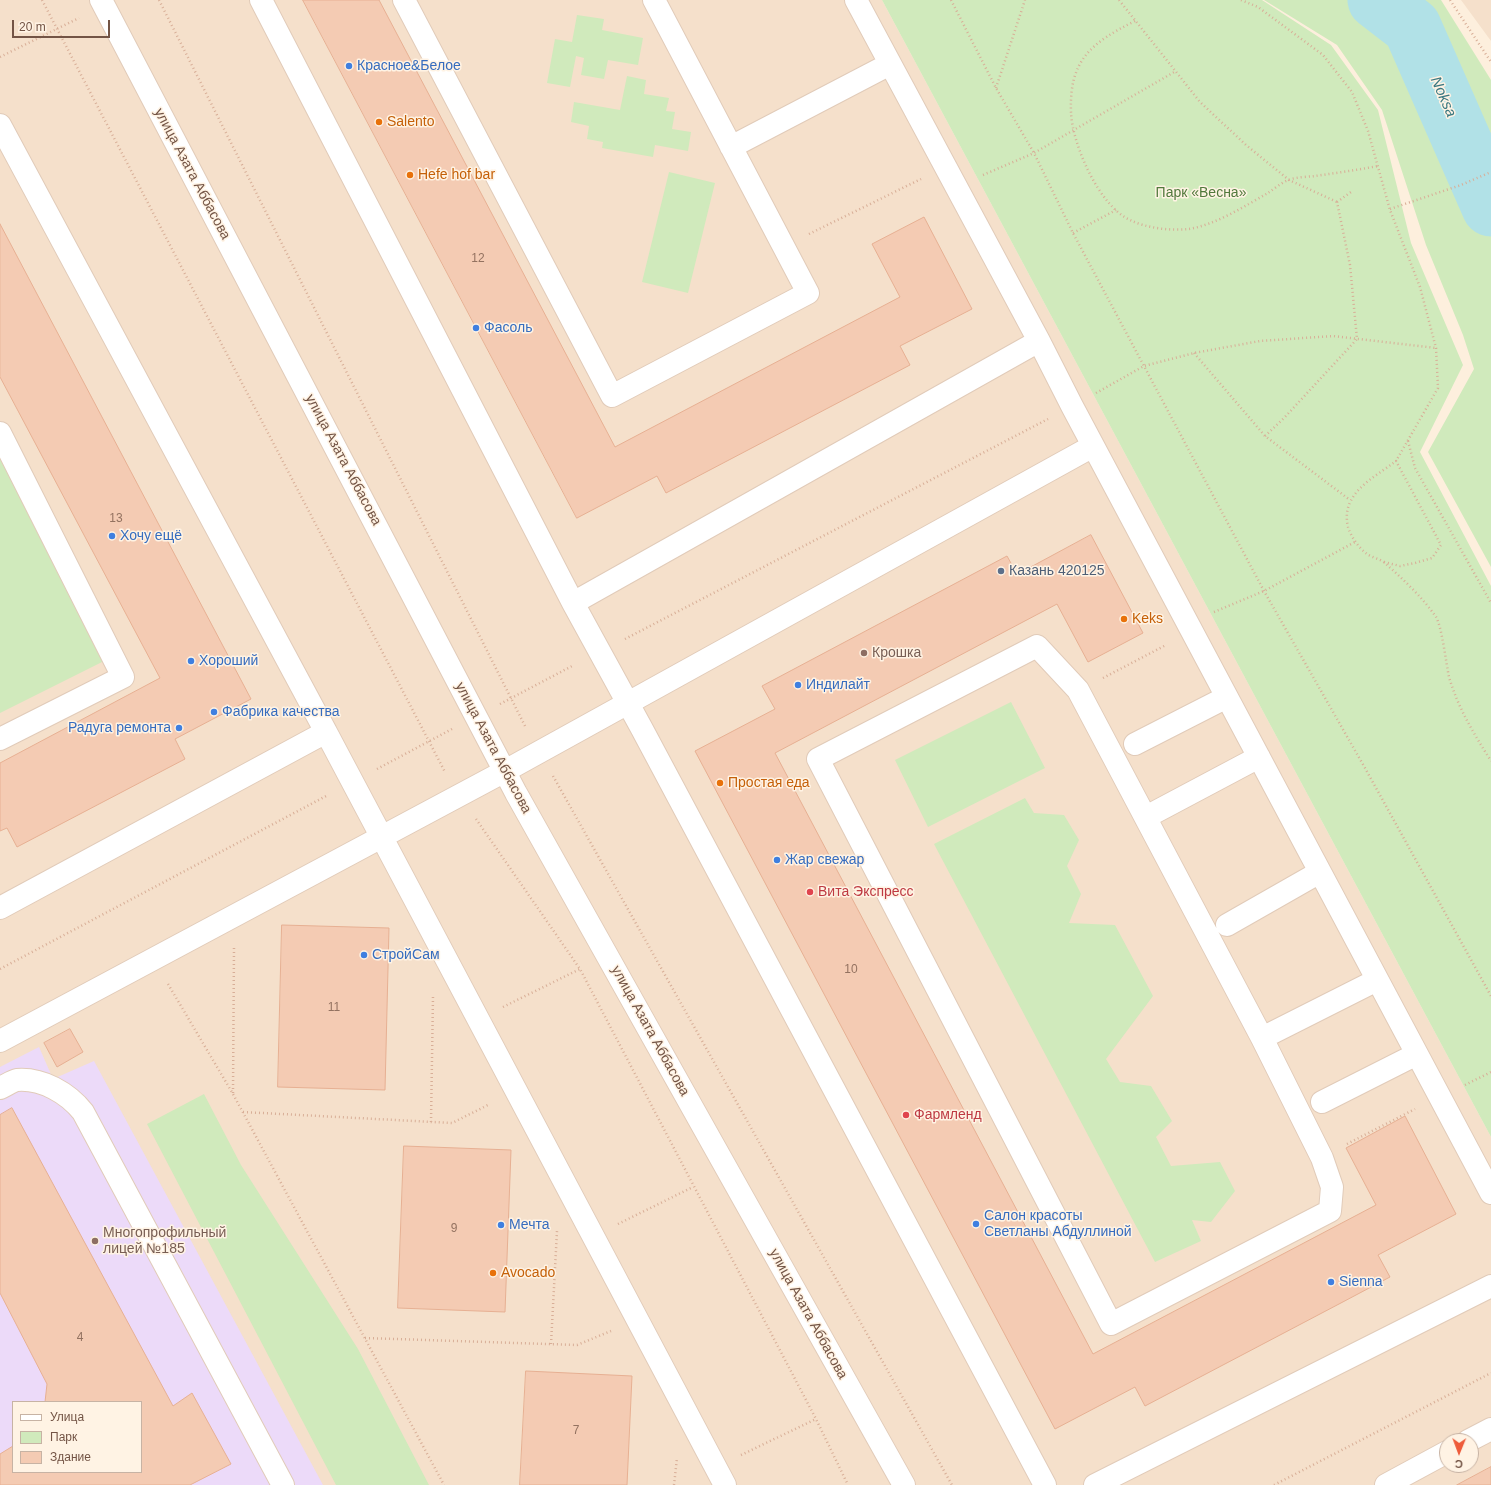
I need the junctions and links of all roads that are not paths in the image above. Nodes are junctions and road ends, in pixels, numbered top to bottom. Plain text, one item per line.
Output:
1 (261, 0) edge
2 (404, 0) edge
3 (654, 0) edge
4 (856, 0) edge
5 (102, 3) edge
6 (890, 64) junction
7 (0, 125) edge
8 (731, 147) junction
9 (1039, 341) junction
10 (0, 433) edge
11 (1093, 446) junction
12 (573, 603) junction
13 (1227, 696) junction
14 (628, 702) junction
15 (326, 732) junction
16 (0, 739) edge
17 (1134, 744) dead end
18 (1259, 757) junction
19 (505, 771) junction
20 (1146, 817) junction
21 (381, 837) junction
22 (1320, 872) junction
23 (0, 908) edge
24 (1227, 925) dead end
25 (1377, 980) junction
26 (1262, 1038) junction
27 (0, 1041) edge
28 (1417, 1054) junction
29 (0, 1088) edge
30 (1322, 1102) dead end
31 (1491, 1193) edge
32 (1491, 1286) edge
33 (1491, 1429) edge
34 (1479, 1435) edge
35 (1439, 1456) edge
36 (720, 1476) edge
37 (283, 1485) edge
38 (904, 1485) edge
39 (1045, 1485) edge
40 (1095, 1485) edge
41 (1386, 1485) edge

1 - 12 street
2 - 8 street
3 - 8 street
4 - 6 street
5 - 19 street, улица Азата Аббасова
6 - 8 street
6 - 9 street
7 - 15 street
9 - 11 street
9 - 12 street
10 - 16 street
11 - 13 street
11 - 14 street
12 - 14 street
13 - 17 street
13 - 18 street
14 - 19 street
14 - 39 street
15 - 21 street
15 - 23 street
18 - 20 street
18 - 22 street
19 - 21 street
19 - 38 street, улица Азата Аббасова
20 - 26 street
20 - 26 street
21 - 27 street
21 - 36 street
22 - 24 street
22 - 25 street
25 - 26 street
25 - 28 street
28 - 30 street
28 - 31 street
29 - 37 street
32 - 40 street
33 - 34 street
35 - 41 street

